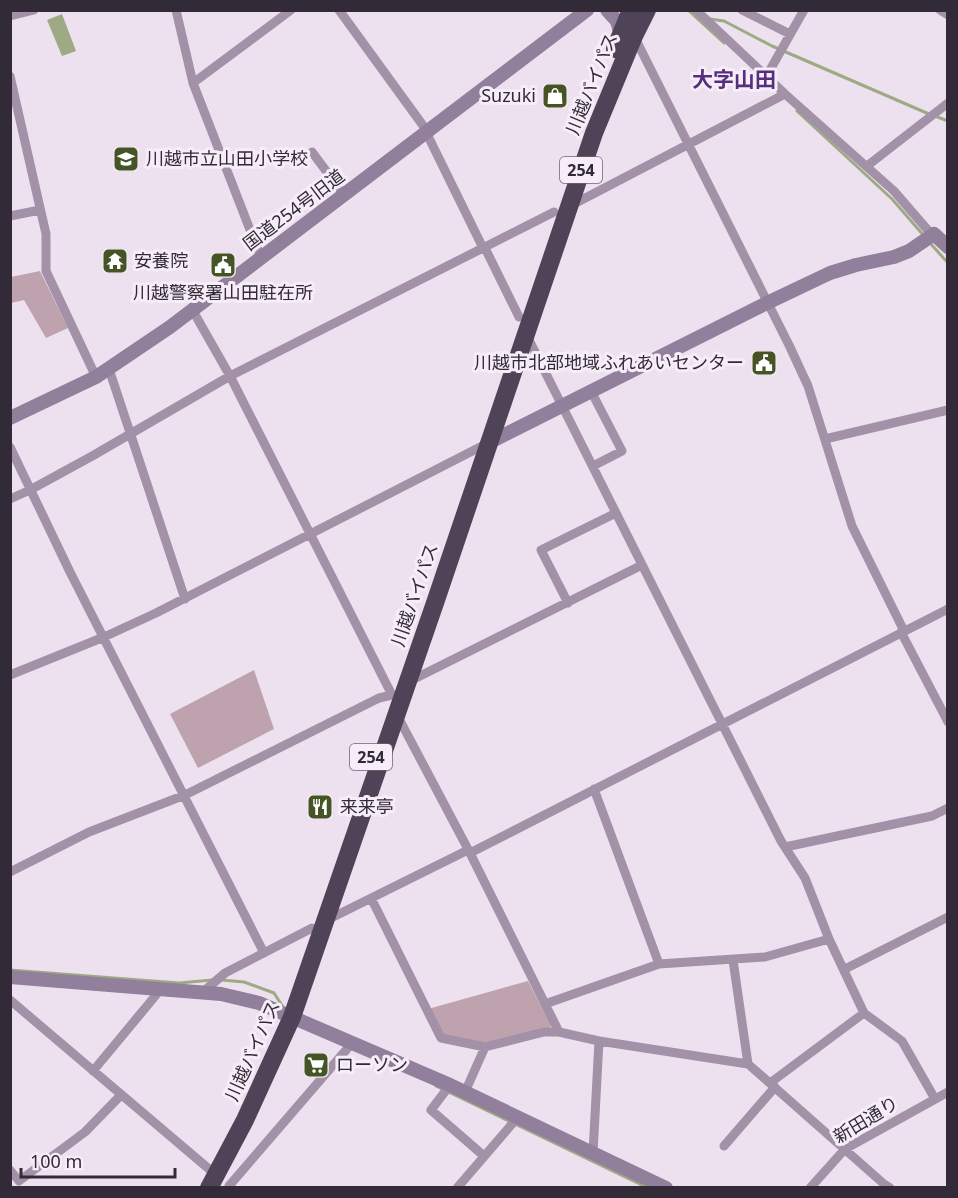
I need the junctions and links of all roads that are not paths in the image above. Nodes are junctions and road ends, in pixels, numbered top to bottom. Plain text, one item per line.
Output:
1 (34, 10) edge
2 (176, 10) edge
3 (291, 10) edge
4 (339, 10) edge
5 (587, 10) edge
6 (607, 10) edge
7 (631, 10) edge
8 (647, 10) edge
9 (742, 10) edge
10 (804, 10) edge
11 (940, 10) edge
12 (701, 12) edge
13 (948, 15) edge
14 (10, 16) edge
15 (790, 34) junction
16 (628, 36) junction
17 (10, 75) edge
18 (766, 76) junction
19 (193, 82) junction
20 (785, 94) junction
21 (948, 103) edge
22 (427, 132) junction
23 (688, 145) junction
24 (312, 152) dead end
25 (867, 166) junction
26 (344, 195) junction
27 (561, 209) junction
28 (40, 210) junction
29 (10, 216) edge
30 (932, 235) junction
31 (948, 247) edge
32 (484, 248) junction
33 (261, 258) junction
34 (767, 303) junction
35 (193, 311) junction
36 (522, 325) junction
37 (110, 369) junction
38 (230, 376) junction
39 (96, 378) junction
40 (591, 391) junction
41 (563, 405) junction
42 (948, 410) edge
43 (10, 418) edge
44 (131, 432) junction
45 (825, 439) junction
46 (482, 446) junction
47 (10, 447) edge
48 (593, 466) junction
49 (30, 490) junction
50 (10, 499) edge
51 (616, 513) junction
52 (310, 534) junction
53 (642, 565) junction
54 (185, 599) junction
55 (568, 603) junction
56 (948, 609) edge
57 (902, 632) junction
58 (104, 637) junction
59 (10, 675) edge
60 (398, 697) junction
61 (948, 722) edge
62 (723, 724) junction
63 (594, 789) junction
64 (185, 795) junction
65 (948, 808) edge
66 (785, 847) junction
67 (469, 852) junction
68 (11, 872) edge
69 (371, 898) junction
70 (948, 917) edge
71 (320, 924) junction
72 (829, 939) junction
73 (264, 953) junction
74 (733, 960) junction
75 (659, 964) junction
76 (845, 969) junction
77 (10, 976) edge
78 (161, 989) junction
79 (203, 992) junction
80 (10, 1000) edge
81 (545, 1004) junction
82 (864, 1013) junction
83 (287, 1015) junction
84 (559, 1032) junction
85 (598, 1041) junction
86 (352, 1042) junction
87 (485, 1047) junction
88 (748, 1064) junction
89 (93, 1071) junction
90 (450, 1085) junction
91 (772, 1085) junction
92 (465, 1092) junction
93 (948, 1092) edge
94 (121, 1095) junction
95 (935, 1099) junction
96 (518, 1117) junction
97 (724, 1146) dead end
98 (846, 1149) junction
99 (593, 1153) junction
100 (484, 1156) junction
101 (10, 1170) edge
102 (219, 1181) edge
103 (199, 1188) edge
104 (457, 1188) edge
105 (666, 1188) edge
106 (810, 1188) edge
107 (890, 1188) edge

1 - 14 street
2 - 19 street
3 - 19 street
4 - 22 street
5 - 22 street, 国道254号旧道
6 - 16 street
7 - 16 highway, 川越バイパス / 254
8 - 16 highway, 川越バイパス / 254
9 - 15 street
10 - 15 street
11 - 13 street
12 - 18 street
15 - 18 street
16 - 23 street
16 - 27 highway, 川越バイパス / 254
17 - 28 street
18 - 20 street
19 - 33 street
20 - 23 street
20 - 25 street
21 - 25 street
22 - 26 street, 国道254号旧道
22 - 32 street
23 - 27 street
23 - 34 street
24 - 26 street
25 - 30 street
26 - 33 street, 国道254号旧道
27 - 32 street
27 - 36 highway, 川越バイパス / 254
28 - 29 street
28 - 39 street
30 - 31 street
30 - 34 street
32 - 36 street
32 - 38 street
33 - 35 street, 国道254号旧道
34 - 40 street
34 - 45 street
35 - 37 street, 国道254号旧道
35 - 38 street
36 - 41 street
36 - 46 highway, 川越バイパス / 254
37 - 39 street, 国道254号旧道
37 - 44 street
38 - 44 street
38 - 52 street
39 - 43 street, 国道254号旧道
40 - 41 street
40 - 48 street
41 - 46 street
41 - 48 street
42 - 45 street
44 - 49 street
44 - 54 street
45 - 57 street
46 - 52 street
46 - 60 highway, 川越バイパス / 254
47 - 49 street
48 - 51 street
49 - 50 street
49 - 58 street
51 - 53 street
51 - 55 street
52 - 54 street
52 - 60 street
53 - 55 street
53 - 62 street
54 - 58 street
55 - 60 street
56 - 57 street
57 - 61 street
57 - 62 street
58 - 59 street
58 - 64 street
60 - 64 street
60 - 67 street
60 - 71 highway, 川越バイパス / 254
62 - 63 street
62 - 66 street
63 - 67 street
63 - 75 street
64 - 68 street
64 - 73 street
65 - 66 street
66 - 72 street
67 - 69 street
67 - 81 street
69 - 71 street
69 - 87 street
70 - 76 street
71 - 73 street
71 - 83 highway, 川越バイパス / 254
72 - 74 street
72 - 76 street
73 - 79 street
74 - 75 street
74 - 88 street
75 - 81 street
76 - 82 street
77 - 78 street
78 - 79 street
78 - 89 street
79 - 83 street
80 - 89 street
81 - 84 street
82 - 91 street
82 - 95 street
83 - 86 street
83 - 102 highway, 川越バイパス / 254
84 - 85 street
84 - 87 street
85 - 88 street
85 - 99 street
86 - 90 street
86 - 102 street
87 - 92 street
88 - 91 street
89 - 94 street
90 - 92 street
90 - 100 street
91 - 97 street
91 - 98 street
92 - 96 street
93 - 95 street, 新田通り
94 - 101 street
94 - 102 street
95 - 98 street, 新田通り
96 - 99 street
96 - 100 street
98 - 106 street, 新田通り
98 - 107 street
99 - 105 street
100 - 104 street
102 - 103 highway, 川越バイパス / 254

